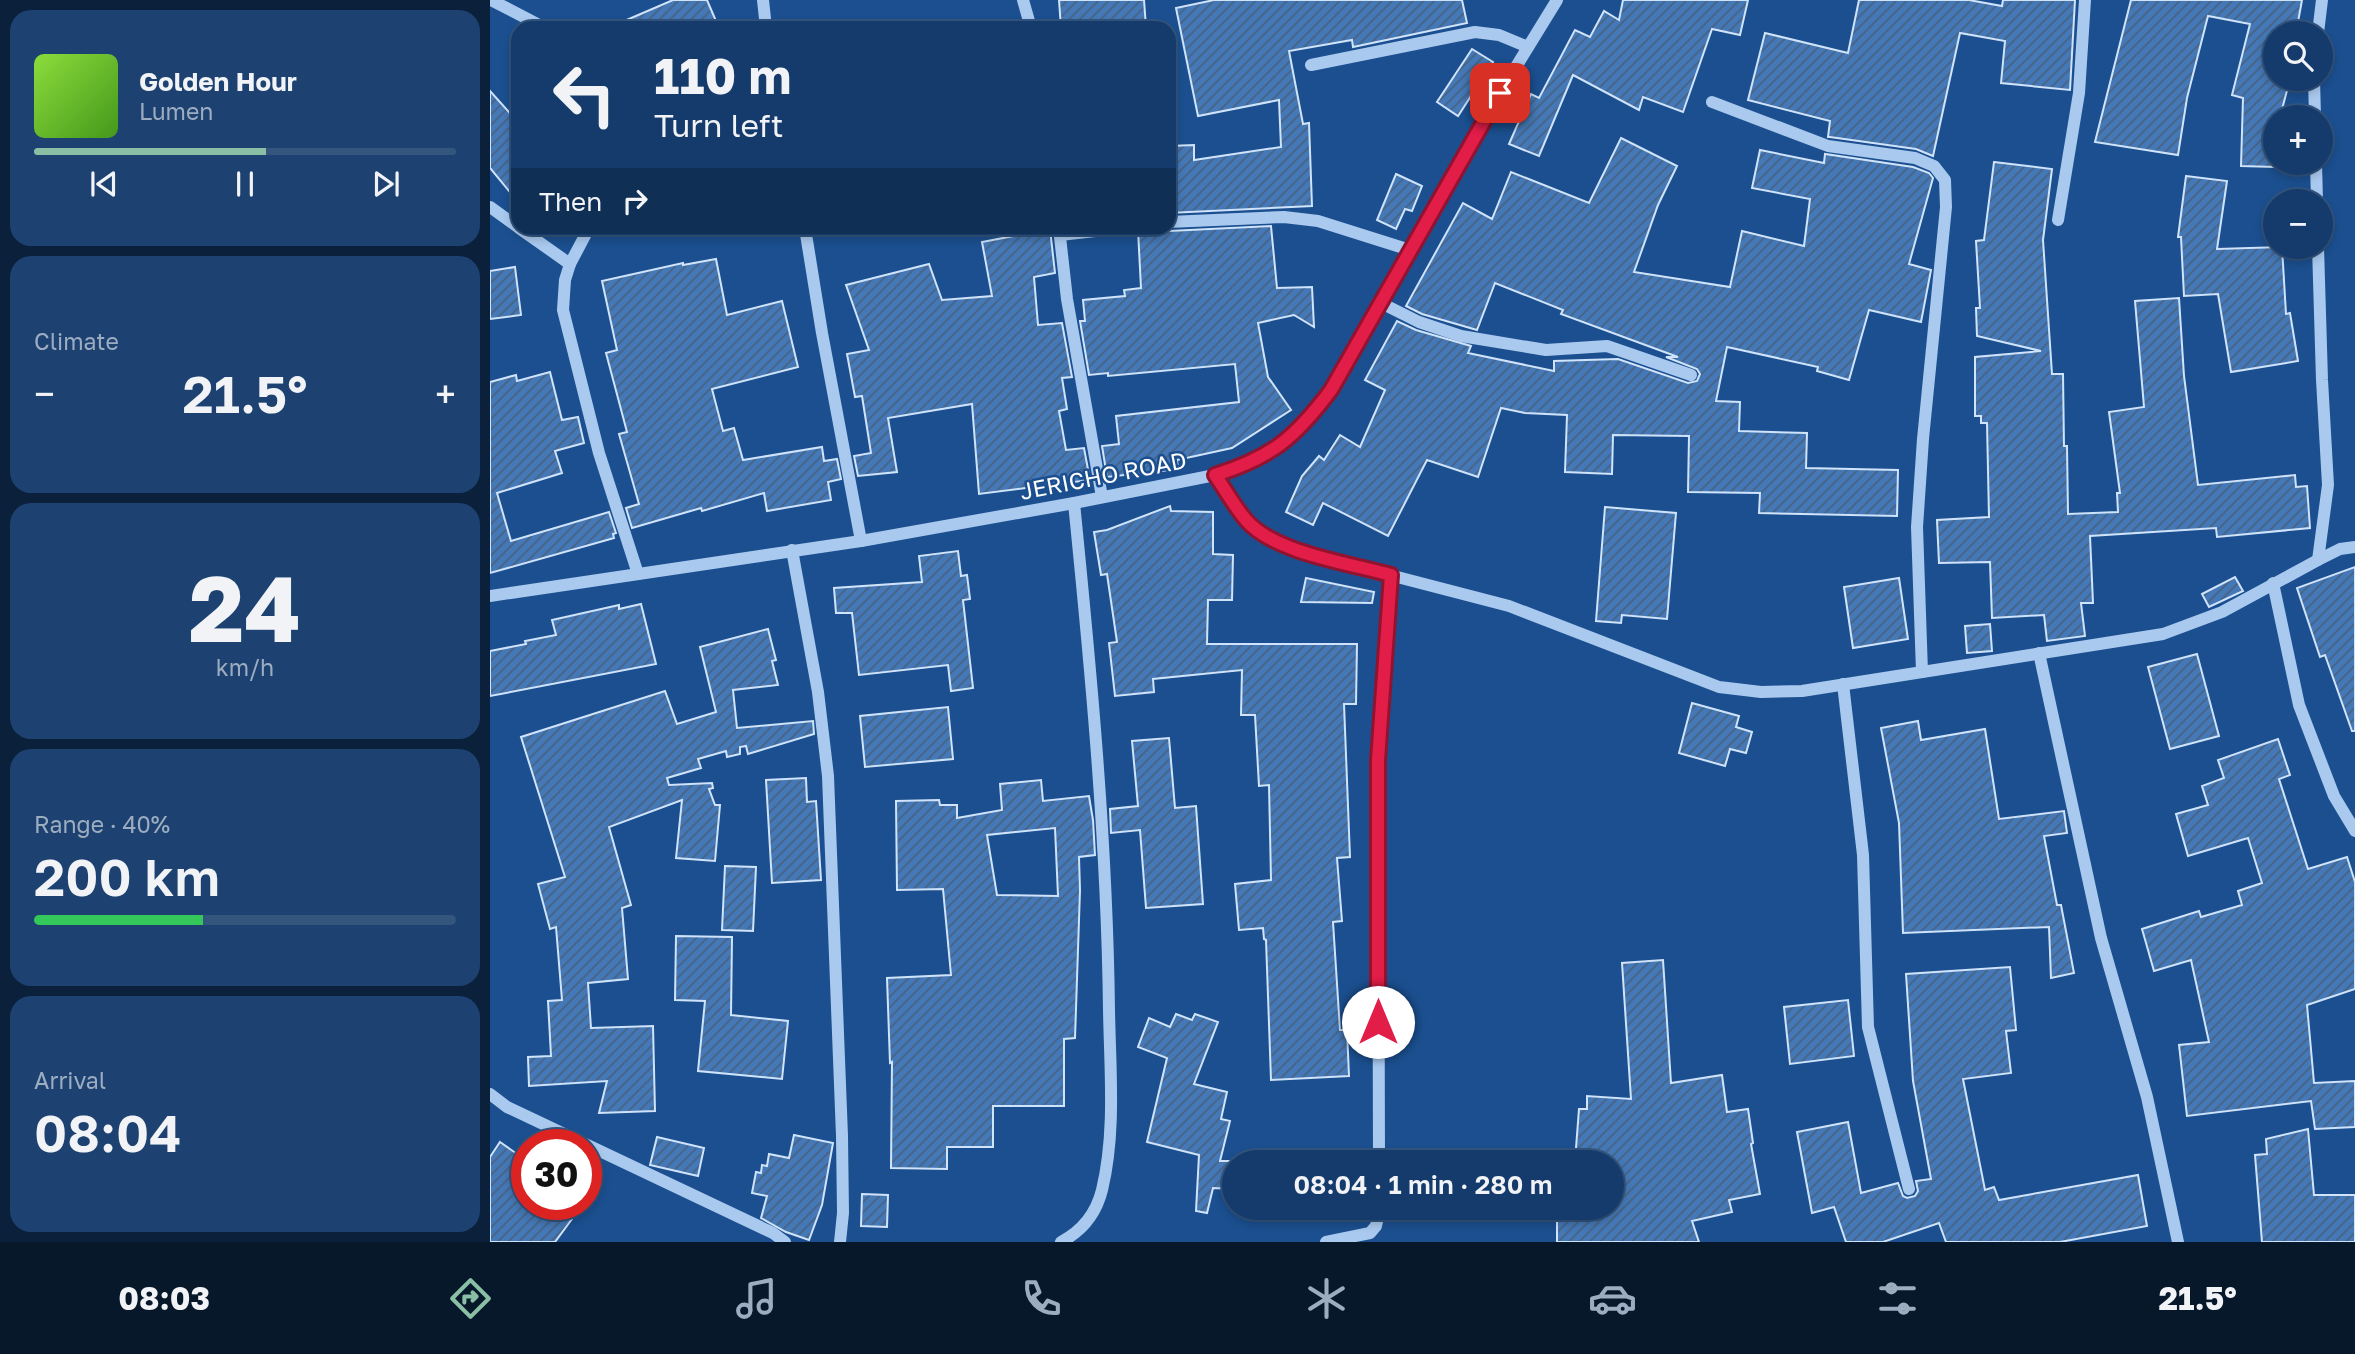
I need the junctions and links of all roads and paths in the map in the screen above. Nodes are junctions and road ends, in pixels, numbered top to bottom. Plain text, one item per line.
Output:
1 (491, 0) edge
2 (763, 0) edge
3 (1023, 0) edge
4 (1557, 0) edge
5 (2085, 0) edge
6 (2322, 0) edge
7 (532, 21) edge
8 (765, 21) edge
9 (1029, 21) edge
10 (2319, 21) edge
11 (1528, 47) junction
12 (1311, 65) dead end
13 (1712, 102) dead end
14 (490, 207) edge
15 (2058, 220) dead end
16 (511, 222) edge
17 (1176, 222) edge
18 (529, 235) edge
19 (585, 235) edge
20 (806, 235) edge
21 (1060, 235) edge
22 (1410, 250) junction
23 (2318, 259) edge
24 (570, 264) junction
25 (1381, 303) junction
26 (1690, 375) dead end
27 (1215, 475) junction
28 (1102, 497) junction
29 (1074, 503) junction
30 (861, 541) junction
31 (2355, 547) edge
32 (792, 550) junction
33 (2318, 560) junction
34 (638, 574) junction
35 (1391, 575) junction
36 (2273, 583) junction
37 (490, 596) edge
38 (2039, 653) junction
39 (1922, 672) junction
40 (1843, 684) junction
41 (2355, 831) edge
42 (490, 1094) edge
43 (1379, 1150) edge
44 (1909, 1189) dead end
45 (1377, 1220) edge
46 (1376, 1226) junction
47 (785, 1242) edge
48 (840, 1242) edge
49 (1061, 1242) edge
50 (1326, 1242) edge
51 (1378, 1242) edge
52 (2178, 1242) edge

1 - 7 street
2 - 8 street
3 - 9 street
4 - 11 street, JERICHO ROAD
5 - 15 street
6 - 10 street
11 - 12 street
11 - 22 street, JERICHO ROAD
13 - 39 street
14 - 16 street
17 - 22 street
18 - 24 street
19 - 24 street
20 - 30 street
21 - 28 street
22 - 25 street, JERICHO ROAD
23 - 33 street
24 - 34 street
25 - 26 street
25 - 27 street, JERICHO ROAD
27 - 28 street, JERICHO ROAD
27 - 35 street
28 - 29 street, JERICHO ROAD
29 - 30 street, JERICHO ROAD
29 - 49 street
30 - 32 street, JERICHO ROAD
31 - 33 street
32 - 34 street, JERICHO ROAD
32 - 48 street
33 - 36 street
34 - 37 street, JERICHO ROAD
35 - 40 street
35 - 43 street
36 - 38 street
36 - 41 street
38 - 39 street
38 - 52 street
39 - 40 street
40 - 44 street
42 - 47 street
45 - 46 street
46 - 50 street
46 - 51 street

